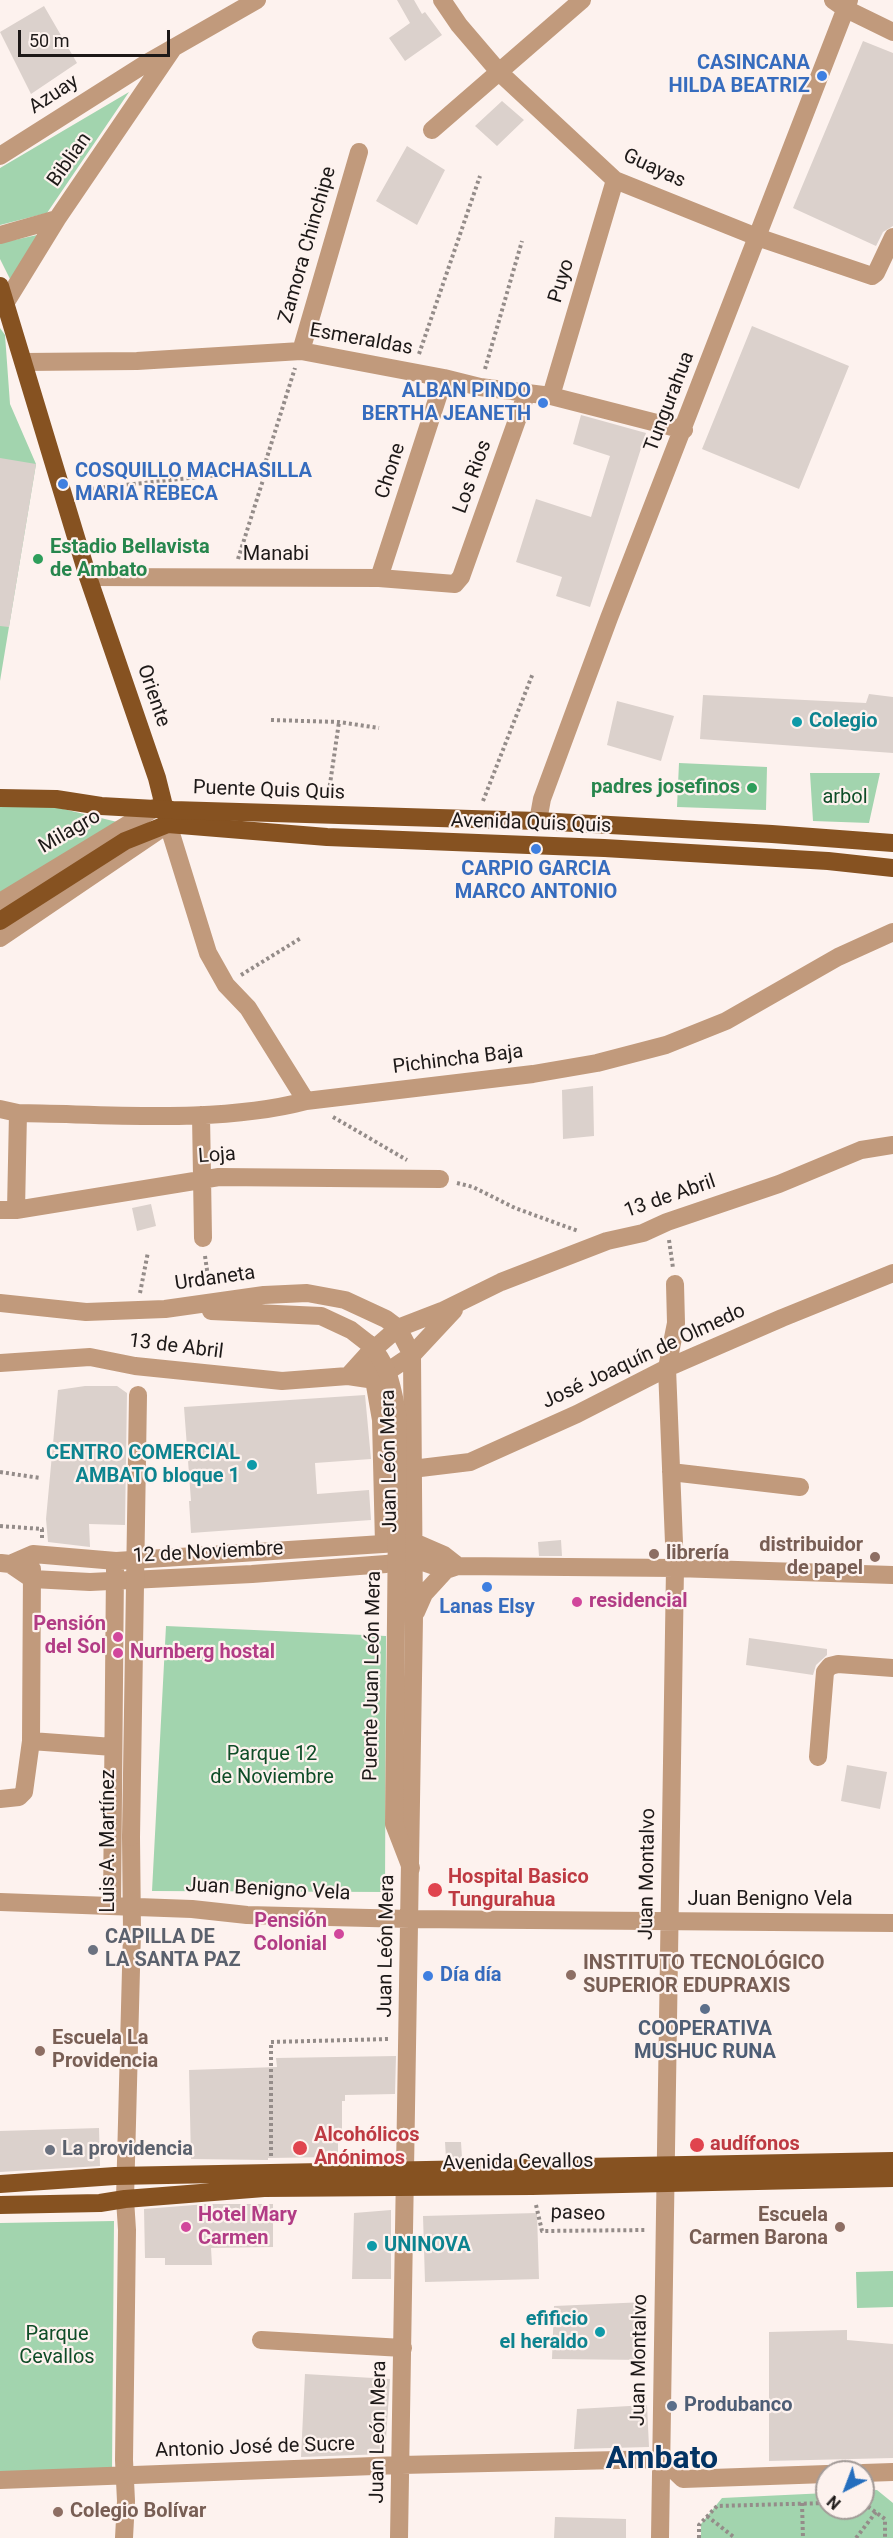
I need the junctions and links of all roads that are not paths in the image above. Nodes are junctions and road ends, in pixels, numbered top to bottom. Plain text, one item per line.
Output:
1 (257, 0) edge
2 (442, 0) edge
3 (582, 0) edge
4 (843, 3) edge
5 (893, 32) edge
6 (174, 47) junction
7 (500, 73) junction
8 (432, 130) dead end
9 (359, 152) dead end
10 (0, 156) edge
11 (615, 180) junction
12 (57, 219) junction
13 (0, 235) edge
14 (757, 237) junction
15 (893, 237) edge
16 (3, 293) edge
17 (301, 351) junction
18 (24, 362) junction
19 (444, 378) junction
20 (527, 392) junction
21 (551, 396) junction
22 (684, 430) junction
23 (88, 577) junction
24 (461, 577) joint
25 (380, 578) junction
26 (0, 798) edge
27 (164, 804) junction
28 (538, 821) junction
29 (168, 824) junction
30 (893, 843) edge
31 (893, 867) edge
32 (0, 902) edge
33 (0, 921) edge
34 (893, 932) edge
35 (0, 938) edge
36 (306, 1101) junction
37 (0, 1108) edge
38 (18, 1113) junction
39 (201, 1115) junction
40 (893, 1145) edge
41 (203, 1179) junction
42 (440, 1179) dead end
43 (8, 1210) edge
44 (203, 1238) road end
45 (893, 1273) edge
46 (675, 1284) road end
47 (464, 1301) junction
48 (0, 1304) edge
49 (165, 1309) junction
50 (398, 1328) junction
51 (368, 1349) junction
52 (412, 1355) junction
53 (0, 1363) edge
54 (135, 1366) junction
55 (667, 1368) junction
56 (348, 1376) junction
57 (375, 1380) junction
58 (412, 1469) junction
59 (671, 1472) junction
60 (800, 1487) dead end
61 (384, 1544) junction
62 (414, 1551) junction
63 (33, 1554) junction
64 (116, 1561) junction
65 (5, 1563) edge
66 (452, 1568) junction
67 (675, 1568) junction
68 (893, 1575) edge
69 (32, 1579) junction
70 (114, 1580) junction
71 (414, 1617) junction
72 (893, 1668) edge
73 (30, 1741) junction
74 (113, 1747) junction
75 (818, 1757) dead end
76 (0, 1799) edge
77 (411, 1868) junction
78 (0, 1902) edge
79 (112, 1906) junction
80 (131, 1907) junction
81 (410, 1919) junction
82 (670, 1922) junction
83 (893, 1923) edge
84 (893, 2161) edge
85 (665, 2174) junction
86 (126, 2178) junction
87 (893, 2178) edge
88 (405, 2179) junction
89 (0, 2184) edge
90 (125, 2199) junction
91 (0, 2205) edge
92 (261, 2340) dead end
93 (403, 2348) junction
94 (662, 2459) junction
95 (400, 2465) junction
96 (893, 2472) edge
97 (875, 2473) edge
98 (815, 2474) edge
99 (124, 2475) junction
100 (0, 2480) edge
101 (124, 2538) edge
102 (399, 2538) edge
103 (660, 2538) edge

1 - 6 street, Azuay
2 - 7 street, Guayas
3 - 7 street
4 - 5 street
4 - 14 street, Tungurahua
6 - 10 street, Azuay
6 - 12 street, Biblian
7 - 8 street
7 - 11 street, Guayas
9 - 17 street, Zamora Chinchipe
11 - 14 street, Guayas
11 - 21 street, Puyo
12 - 13 street
12 - 16 street, Biblian
14 - 15 street, Guayas
14 - 22 street, Tungurahua
16 - 18 main road, Oriente
17 - 18 street, Esmeraldas
17 - 19 street, Esmeraldas
18 - 23 main road, Oriente
19 - 20 street, Esmeraldas
19 - 25 street, Chone
20 - 21 street, Esmeraldas
20 - 24 street, Los Rios
21 - 22 street, Esmeraldas
22 - 28 street, Tungurahua
23 - 25 street, Manabi
23 - 27 main road, Oriente
24 - 25 street, Manabi
26 - 28 main road, Puente Quis Quis, bridge
27 - 29 main road, Oriente
27 - 32 street, Milagro
28 - 30 main road, Avenida Quis Quis
29 - 31 main road, Avenida Quis Quis
29 - 33 main road
29 - 35 street
29 - 36 street, Oriente
34 - 36 street, Pichincha Baja
36 - 39 street, Pichincha Baja
37 - 38 street, Pichincha Baja
38 - 39 street, Pichincha Baja
38 - 43 street
39 - 41 street
40 - 47 street, 13 de Abril
41 - 42 street, Loja
41 - 43 street, Loja
41 - 44 street
45 - 55 street, José Joaquín de Olmedo
46 - 55 street, Juan Montalvo
47 - 50 street, 13 de Abril
47 - 52 street, 13 de Abril
48 - 49 street, Urdaneta
49 - 50 street, Urdaneta
49 - 51 street, Puente Juan León Mera
50 - 51 street, 13 de Abril
50 - 52 street
51 - 56 street, 13 de Abril
51 - 57 street, Juan León Mera
51 - 77 street, Puente Juan León Mera, bridge
52 - 57 street, 13 de Abril
52 - 58 street, Juan León Mera
53 - 54 street, 13 de Abril
54 - 56 street, 13 de Abril
54 - 80 street, Luis A. Martínez, bridge
55 - 58 street, José Joaquín de Olmedo
55 - 59 street, Juan Montalvo
56 - 57 street, 13 de Abril
57 - 61 street, Juan León Mera
58 - 62 street, Juan León Mera
59 - 60 street
59 - 67 street, Juan Montalvo
61 - 62 street, 12 de Noviembre
61 - 64 street, 12 de Noviembre
62 - 66 street
62 - 70 street, 12 de Noviembre
62 - 71 street, Juan León Mera
63 - 64 street, 12 de Noviembre
63 - 65 street, 12 de Noviembre
63 - 69 street
64 - 70 street, Luis A. Martínez
65 - 69 street, 12 de Noviembre
66 - 67 street
66 - 71 street
67 - 68 street
67 - 82 street, Juan Montalvo
69 - 70 street, 12 de Noviembre
69 - 73 street
70 - 74 street, Luis A. Martínez
71 - 77 street, Juan León Mera
72 - 75 street
73 - 74 street
73 - 76 street
74 - 79 street, Luis A. Martínez
77 - 81 street, Juan León Mera
78 - 79 street, Juan Benigno Vela
79 - 80 street, Juan Benigno Vela
80 - 81 street, Juan Benigno Vela
80 - 86 street, Luis A. Martínez
81 - 82 street, Juan Benigno Vela
81 - 88 street, Juan León Mera
82 - 83 street, Juan Benigno Vela
82 - 85 street, Juan Montalvo
84 - 85 main road, Avenida Cevallos
85 - 87 main road, Avenida Cevallos
85 - 88 main road, Avenida Cevallos
85 - 88 main road, Avenida Cevallos
85 - 94 street, Juan Montalvo
86 - 88 main road, Avenida Cevallos
86 - 89 main road, Avenida Cevallos
86 - 90 street, Luis A. Martínez
88 - 90 main road, Avenida Cevallos
88 - 93 street, Juan León Mera
90 - 91 main road, Avenida Cevallos
90 - 99 street, Luis A. Martínez
92 - 93 street
93 - 95 street, Juan León Mera
94 - 95 street, Antonio José de Sucre
94 - 98 street
94 - 103 street, Juan Montalvo
95 - 99 street, Antonio José de Sucre
95 - 102 street, Juan León Mera
96 - 97 street
99 - 100 street, Antonio José de Sucre
99 - 101 street, Luis A. Martínez

